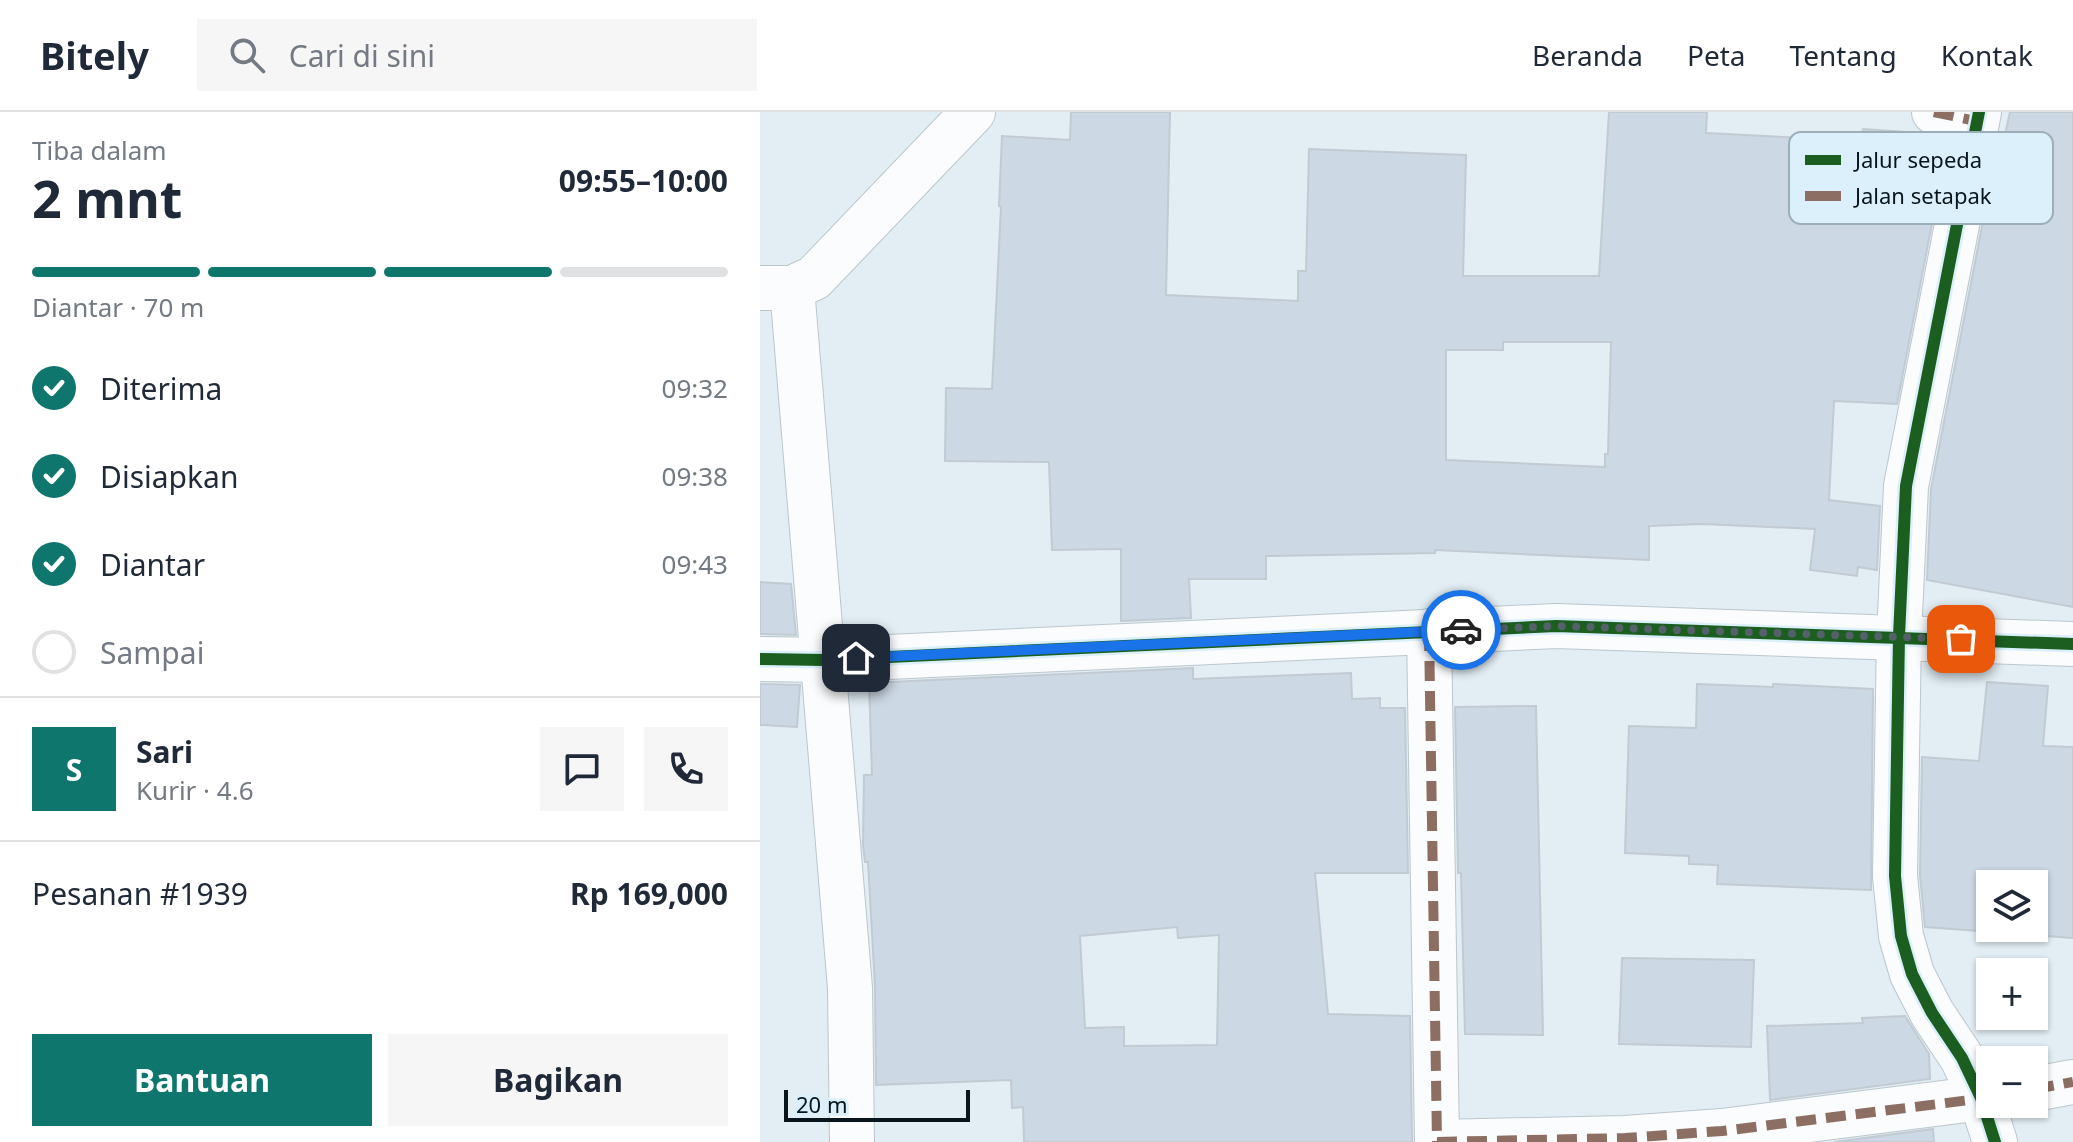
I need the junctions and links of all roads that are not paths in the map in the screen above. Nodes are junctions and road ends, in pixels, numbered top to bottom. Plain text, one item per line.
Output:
1 (973, 112) edge
2 (1934, 112) edge
3 (1978, 116) edge
4 (1957, 224) edge
5 (776, 288) edge
6 (1429, 631) junction
7 (1899, 636) junction
8 (2073, 644) edge
9 (760, 659) edge
10 (824, 660) junction
11 (1976, 1081) edge
12 (2073, 1082) edge
13 (2048, 1086) edge
14 (1976, 1099) edge
15 (1990, 1118) edge
16 (852, 1142) edge
17 (1437, 1142) edge
18 (1995, 1142) edge

1 - 5 street
2 - 3 street
4 - 7 street
5 - 10 street
6 - 7 street
6 - 10 street
6 - 17 street
7 - 8 street
7 - 11 street
9 - 10 street
10 - 16 street
12 - 13 street
14 - 17 street
15 - 18 street

